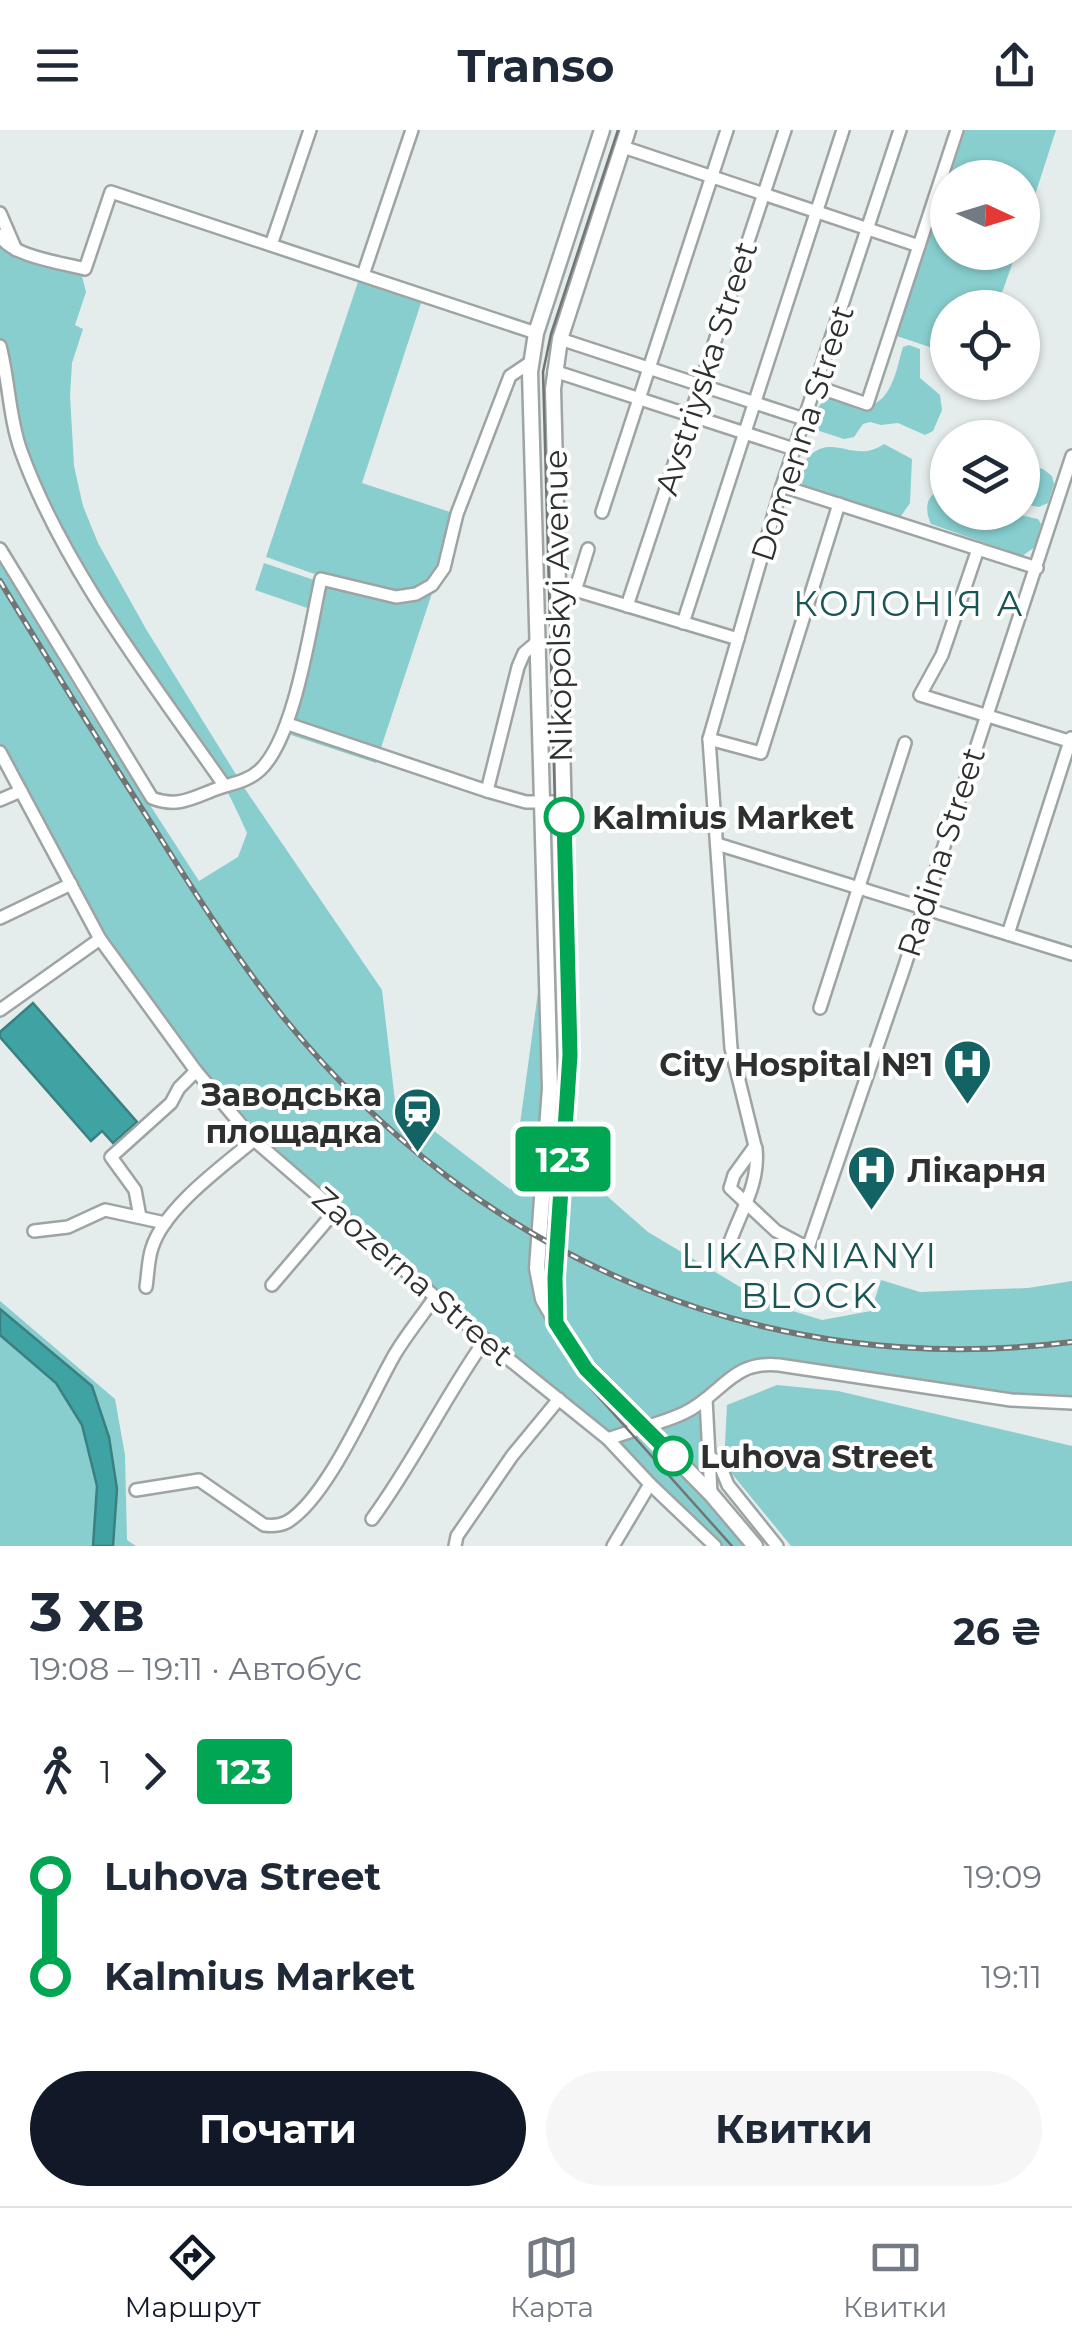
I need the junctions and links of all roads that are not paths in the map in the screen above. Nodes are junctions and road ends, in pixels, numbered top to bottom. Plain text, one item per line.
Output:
1 (310, 130) edge
2 (412, 130) edge
3 (602, 130) edge
4 (628, 130) edge
5 (727, 130) edge
6 (785, 130) edge
7 (843, 130) edge
8 (900, 130) edge
9 (957, 130) edge
10 (623, 147) junction
11 (713, 178) junction
12 (763, 194) junction
13 (816, 212) junction
14 (0, 213) edge
15 (868, 229) junction
16 (0, 235) edge
17 (271, 245) junction
18 (919, 246) junction
19 (16, 251) junction
20 (364, 276) junction
21 (536, 333) junction
22 (560, 339) junction
23 (0, 346) edge
24 (531, 362) junction
25 (650, 368) junction
26 (554, 371) junction
27 (700, 385) junction
28 (815, 386) junction
29 (640, 399) junction
30 (754, 402) junction
31 (690, 416) junction
32 (804, 418) junction
33 (744, 433) junction
34 (794, 449) junction
35 (1072, 456) edge
36 (782, 486) junction
37 (840, 504) junction
38 (602, 512) dead end
39 (978, 548) junction
40 (0, 549) edge
41 (588, 549) dead end
42 (1037, 568) junction
43 (536, 578) junction
44 (558, 585) junction
45 (575, 590) junction
46 (627, 606) junction
47 (683, 623) junction
48 (738, 640) junction
49 (537, 642) junction
50 (985, 716) junction
51 (288, 724) junction
52 (710, 738) junction
53 (1071, 740) edge
54 (905, 743) dead end
55 (0, 752) edge
56 (224, 785) junction
57 (21, 791) junction
58 (487, 791) junction
59 (0, 800) edge
60 (542, 802) junction
61 (563, 802) junction
62 (717, 844) junction
63 (70, 884) junction
64 (858, 888) junction
65 (924, 908) junction
66 (0, 918) edge
67 (1008, 934) junction
68 (100, 939) junction
69 (1072, 954) edge
70 (820, 1008) dead end
71 (0, 1010) edge
72 (196, 1071) junction
73 (254, 1140) junction
74 (756, 1146) junction
75 (747, 1204) junction
76 (336, 1210) junction
77 (140, 1218) junction
78 (165, 1223) junction
79 (34, 1230) dead end
80 (728, 1248) dead end
81 (272, 1285) dead end
82 (146, 1287) dead end
83 (436, 1297) junction
84 (556, 1323) junction
85 (485, 1340) junction
86 (559, 1399) junction
87 (706, 1399) junction
88 (1072, 1403) edge
89 (644, 1427) junction
90 (608, 1438) junction
91 (708, 1456) junction
92 (650, 1484) junction
93 (136, 1490) dead end
94 (711, 1494) junction
95 (372, 1519) dead end
96 (454, 1546) edge
97 (613, 1546) edge
98 (716, 1546) edge
99 (755, 1546) edge
100 (777, 1546) edge

1 - 17 street
2 - 20 street
3 - 21 main road, Nikopolskyi Avenue
4 - 10 main road, Nikopolskyi Avenue
5 - 11 street
6 - 12 street, Avstriyska Street
7 - 13 street
8 - 15 street, Domenna Street
9 - 18 street
10 - 11 street
10 - 22 main road, Nikopolskyi Avenue
11 - 12 street
11 - 25 street
12 - 13 street
12 - 27 street, Avstriyska Street
13 - 15 street
13 - 30 street
14 - 19 street
15 - 18 street
15 - 28 street, Domenna Street
16 - 19 street
17 - 19 street
17 - 20 street
18 - 28 street
20 - 21 street
21 - 24 main road, Nikopolskyi Avenue
22 - 25 street
22 - 26 main road, Nikopolskyi Avenue
23 - 56 street
24 - 43 main road, Nikopolskyi Avenue
24 - 51 street
25 - 27 street
25 - 29 street
26 - 29 street
26 - 44 main road, Nikopolskyi Avenue
27 - 30 street
27 - 31 street, Avstriyska Street
28 - 32 street, Domenna Street
29 - 31 street
29 - 38 street
30 - 32 street
30 - 33 street
31 - 33 street
31 - 46 street, Avstriyska Street
32 - 34 street, Domenna Street
33 - 34 street
33 - 47 street
34 - 36 street, Domenna Street
35 - 42 street, Radina Street
36 - 37 street
36 - 48 street, Domenna Street
37 - 39 street
37 - 52 street
39 - 42 street
39 - 50 street
40 - 56 street
41 - 45 street
42 - 50 street, Radina Street
43 - 44 main road
43 - 49 main road, Nikopolskyi Avenue
44 - 45 street
44 - 61 main road, Nikopolskyi Avenue
45 - 46 street
46 - 47 street
47 - 48 street
48 - 52 street, Domenna Street
49 - 58 street
49 - 60 main road, Nikopolskyi Avenue
50 - 53 street
50 - 65 street, Radina Street
51 - 56 street
51 - 58 street
52 - 62 street, Domenna Street
53 - 67 street
54 - 64 street
55 - 57 street, Zaozerna Street
57 - 59 street
57 - 63 street, Zaozerna Street
58 - 60 street
60 - 61 street
60 - 84 main road, Nikopolskyi Avenue
61 - 84 main road, Nikopolskyi Avenue
62 - 64 street
62 - 74 street, Domenna Street
63 - 66 street
63 - 68 street, Zaozerna Street
64 - 65 street
64 - 70 street
65 - 67 street
65 - 75 street, Radina Street
67 - 69 street
68 - 71 street
68 - 72 street, Zaozerna Street
72 - 73 street, Zaozerna Street
72 - 77 street
73 - 76 street, Zaozerna Street
73 - 78 street
74 - 75 street
74 - 75 street
75 - 80 street
76 - 81 street
76 - 83 street, Zaozerna Street
77 - 78 street
77 - 79 street
78 - 82 street
83 - 85 street, Zaozerna Street
83 - 93 street
84 - 89 main road, Zaozerna Street
85 - 86 street, Zaozerna Street
85 - 95 street
86 - 90 street, Zaozerna Street
86 - 96 street
87 - 88 street
87 - 89 street
87 - 91 street
89 - 90 street
89 - 94 main road, Zaozerna Street
90 - 92 street, Zaozerna Street
91 - 94 street
91 - 100 street
92 - 97 street
92 - 98 street, Zaozerna Street
94 - 99 main road, Zaozerna Street

